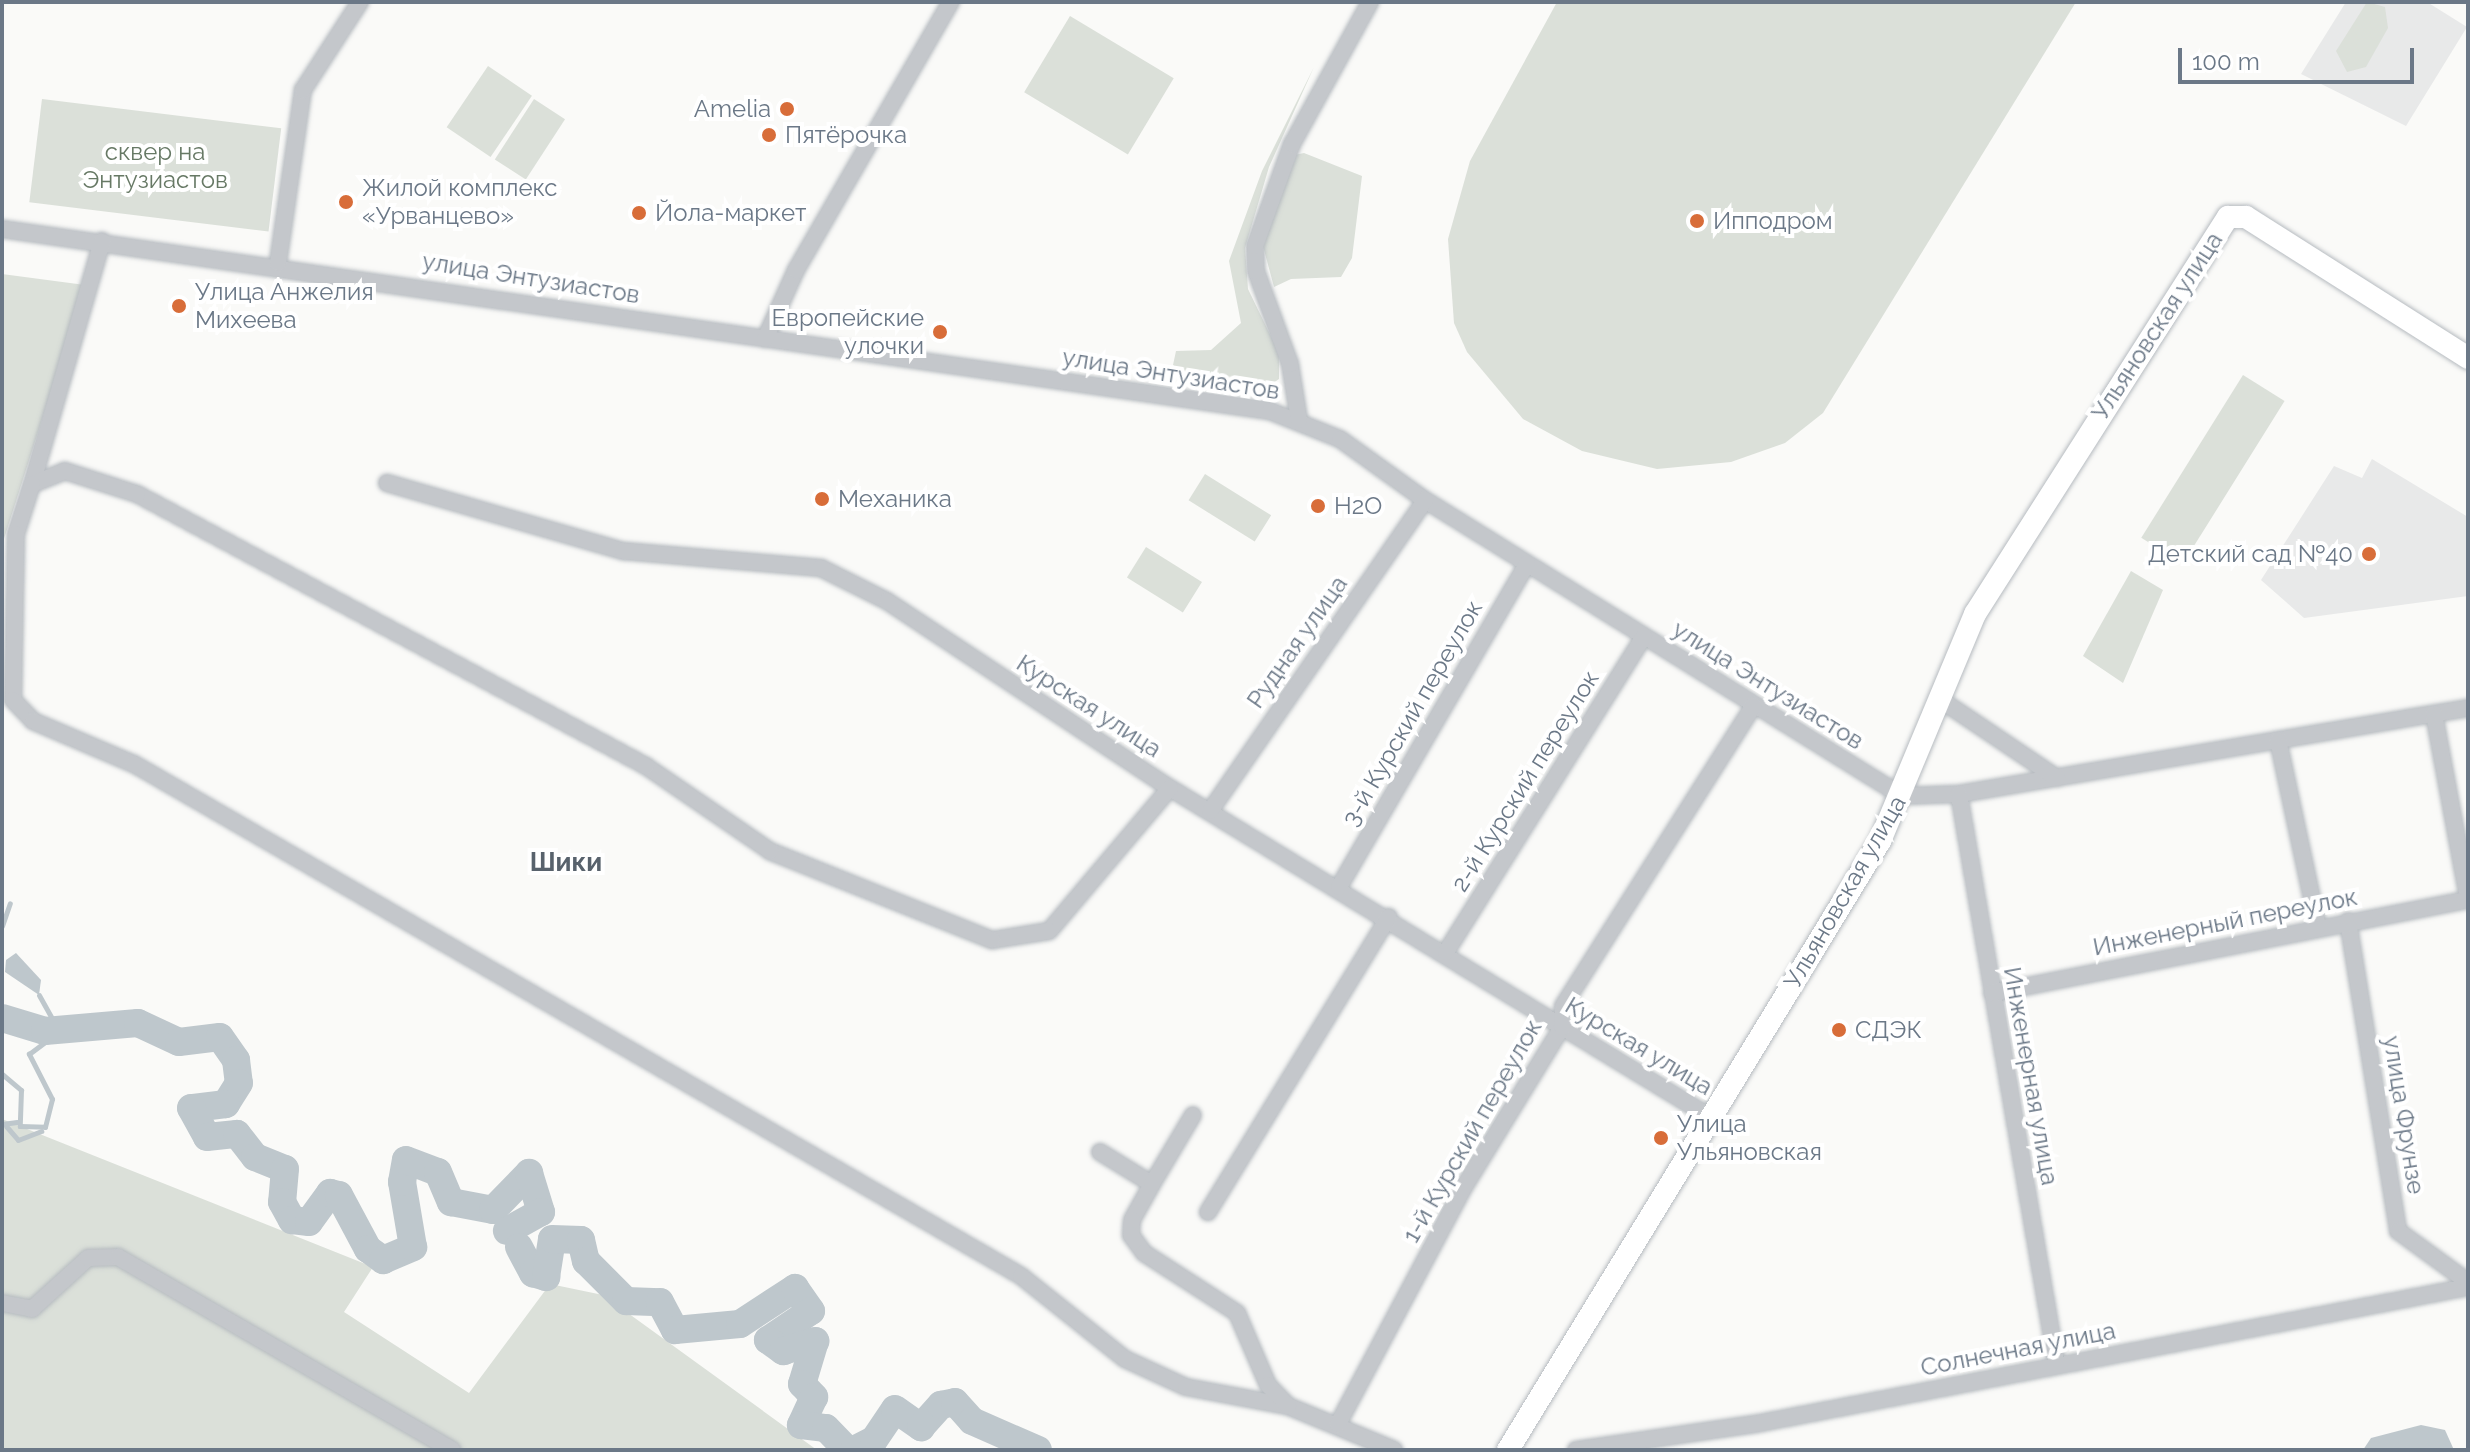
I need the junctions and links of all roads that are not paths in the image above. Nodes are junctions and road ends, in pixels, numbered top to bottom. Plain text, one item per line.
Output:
1 (360, 2) edge
2 (951, 2) edge
3 (1370, 2) edge
4 (2, 229) edge
5 (102, 241) junction
6 (278, 263) junction
7 (765, 339) junction
8 (2468, 358) edge
9 (1299, 420) junction
10 (387, 483) dead end
11 (32, 484) junction
12 (1425, 500) junction
13 (1527, 564) junction
14 (1644, 636) junction
15 (1941, 700) junction
16 (1754, 705) junction
17 (2468, 708) edge
18 (2434, 714) junction
19 (2278, 740) junction
20 (2057, 778) junction
21 (1170, 788) junction
22 (1959, 794) junction
23 (1902, 796) junction
24 (1210, 811) junction
25 (1339, 887) junction
26 (2468, 899) edge
27 (1389, 917) junction
28 (2348, 921) junction
29 (2318, 926) junction
30 (1446, 952) junction
31 (1992, 993) junction
32 (1562, 1027) junction
33 (1193, 1115) dead end
34 (1710, 1117) junction
35 (1100, 1152) dead end
36 (1152, 1184) junction
37 (1208, 1212) dead end
38 (2468, 1284) edge
39 (2, 1303) edge
40 (2057, 1366) junction
41 (1288, 1406) junction
42 (1338, 1424) junction
43 (452, 1450) edge
44 (1394, 1450) edge
45 (1508, 1450) edge
46 (1576, 1450) edge

1 - 6 street
2 - 7 street
3 - 9 street
4 - 5 street, улица Энтузиастов
5 - 6 street, улица Энтузиастов
5 - 11 street
6 - 7 street, улица Энтузиастов
7 - 9 street, улица Энтузиастов
8 - 15 main road, Ульяновская улица
9 - 12 street, улица Энтузиастов
10 - 21 street, Курская улица
11 - 21 street
11 - 41 street
12 - 13 street, улица Энтузиастов
12 - 24 street, Рудная улица
13 - 14 street, улица Энтузиастов
13 - 25 street, 3-й Курский переулок
14 - 16 street, улица Энтузиастов
14 - 30 street, 2-й Курский переулок
15 - 20 street
15 - 23 main road, Ульяновская улица
16 - 23 street, улица Энтузиастов
16 - 32 street, 1-й Курский переулок
17 - 18 street
18 - 19 street
18 - 26 street
19 - 20 street
19 - 29 street
20 - 22 street
21 - 24 street, Курская улица
22 - 23 street
22 - 31 street, Инженерная улица
23 - 34 main road, Ульяновская улица
24 - 25 street, Курская улица
25 - 27 street, Курская улица
26 - 28 street, Инженерный переулок
27 - 30 street, Курская улица
27 - 37 street
28 - 29 street, Инженерный переулок
28 - 38 street, улица Фрунзе
29 - 31 street, Инженерный переулок
30 - 32 street, Курская улица
31 - 40 street, Инженерная улица
32 - 34 street, Курская улица
32 - 42 street, 1-й Курский переулок
33 - 36 street
34 - 45 main road, Ульяновская улица
35 - 36 street
36 - 41 street
38 - 40 street, Солнечная улица
39 - 43 street
40 - 46 street, Солнечная улица
41 - 42 street
42 - 44 street

